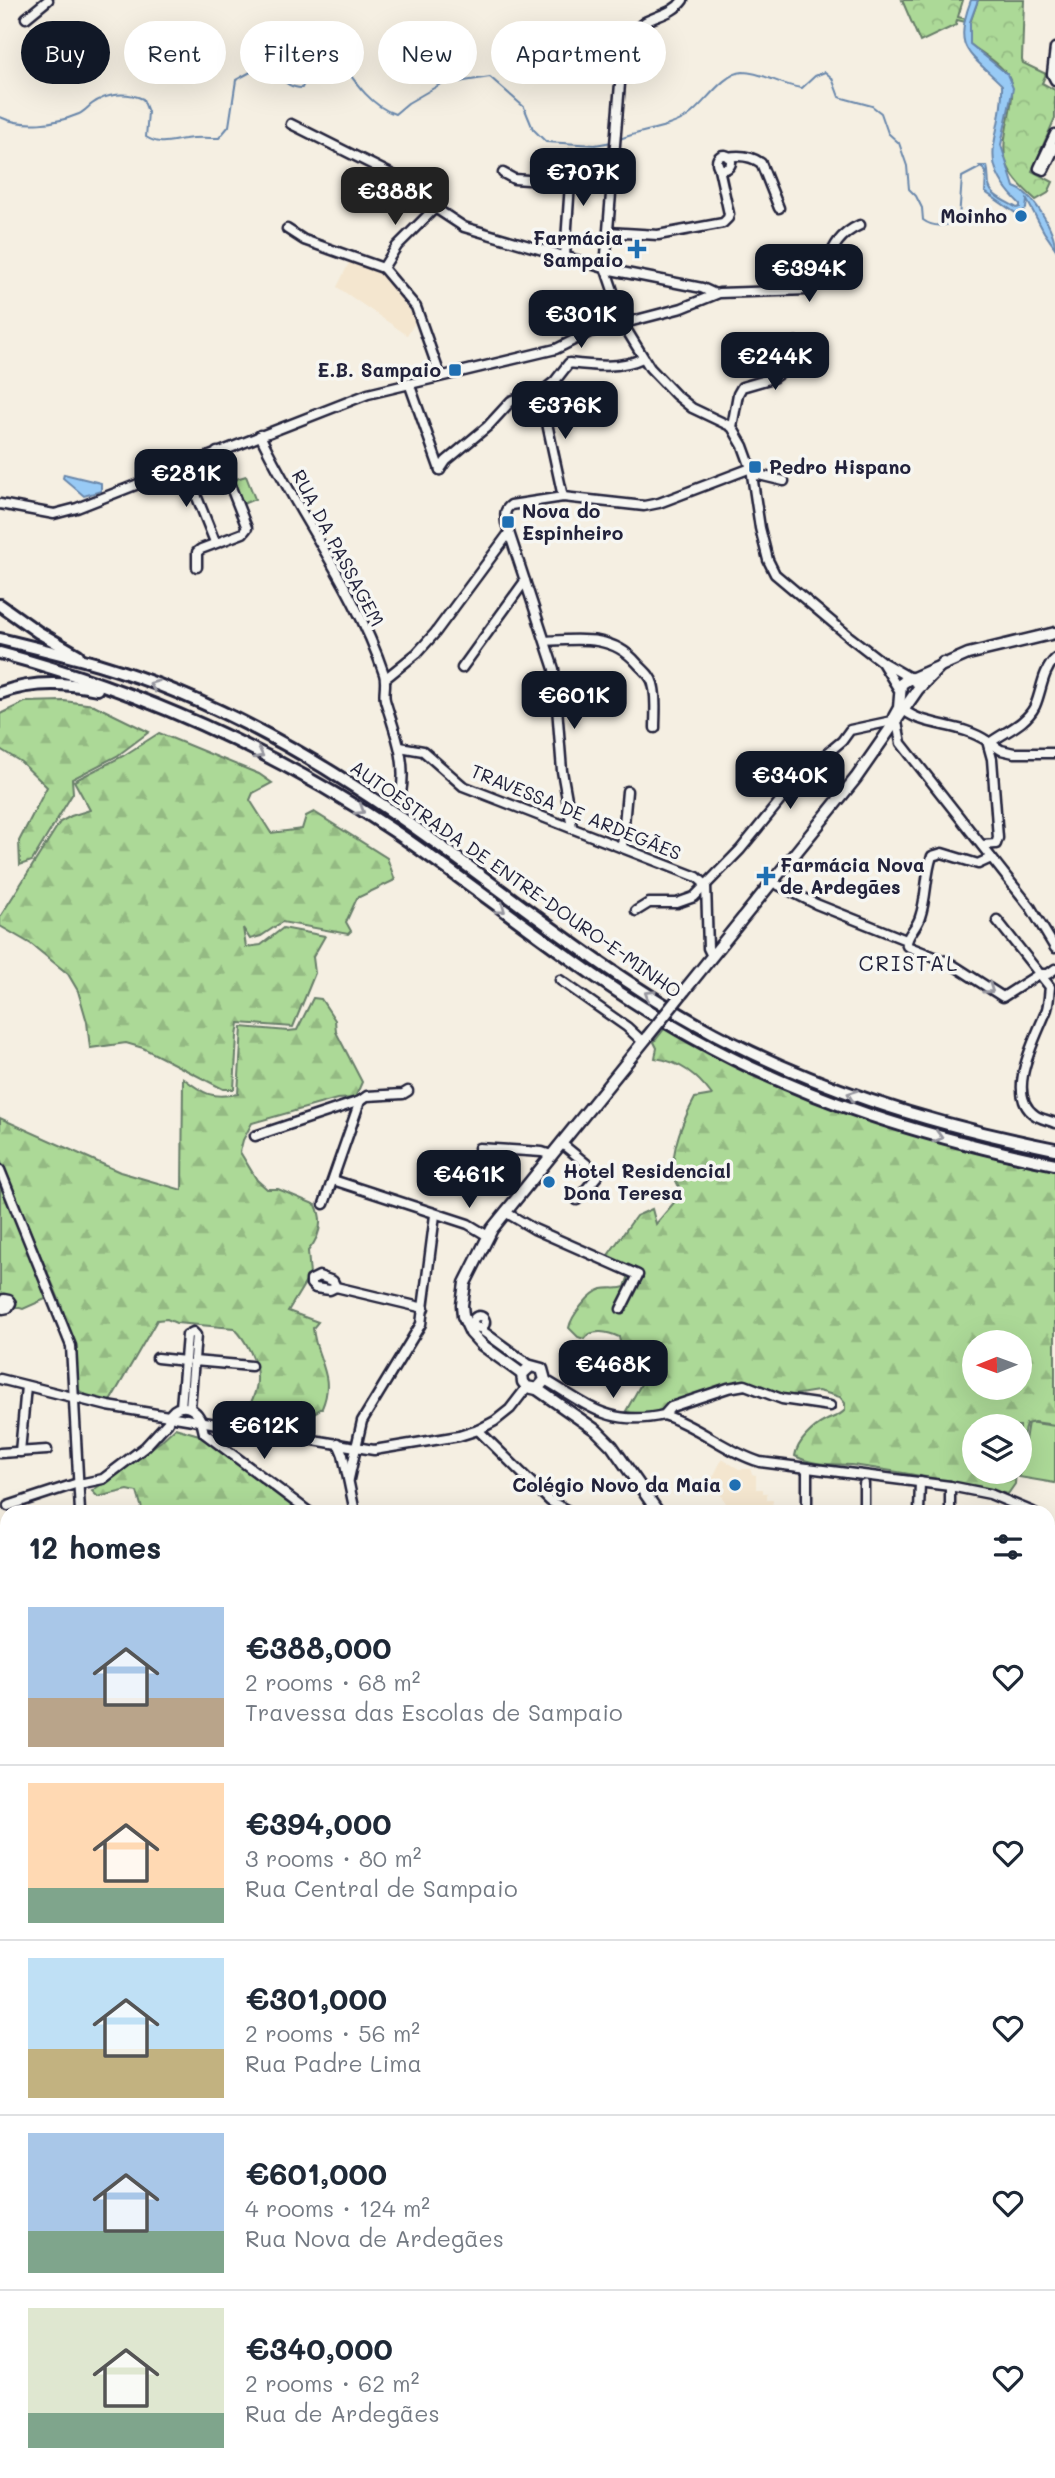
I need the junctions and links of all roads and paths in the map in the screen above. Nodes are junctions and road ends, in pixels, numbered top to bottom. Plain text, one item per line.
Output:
1 (48, 0) edge
2 (683, 0) edge
3 (26, 18) dead end
4 (647, 21) edge
5 (1055, 48) edge
6 (1055, 80) edge
7 (620, 84) edge
8 (291, 124) dead end
9 (1055, 134) edge
10 (1055, 147) edge
11 (572, 154) dead end
12 (728, 164) junction
13 (503, 173) dead end
14 (570, 183) junction
15 (722, 184) junction
16 (435, 208) junction
17 (779, 208) dead end
18 (860, 225) dead end
19 (287, 229) dead end
20 (607, 232) junction
21 (565, 256) junction
22 (605, 267) junction
23 (383, 268) junction
24 (715, 294) junction
25 (623, 322) junction
26 (573, 341) junction
27 (796, 342) dead end
28 (555, 349) junction
29 (643, 358) junction
30 (569, 363) junction
31 (440, 376) junction
32 (409, 383) junction
33 (540, 390) junction
34 (732, 427) junction
35 (260, 435) junction
36 (217, 452) junction
37 (184, 465) junction
38 (752, 472) junction
39 (783, 481) dead end
40 (563, 497) junction
41 (0, 504) edge
42 (509, 533) junction
43 (215, 542) junction
44 (197, 567) dead end
45 (525, 581) junction
46 (0, 605) edge
47 (1055, 633) edge
48 (0, 639) edge
49 (546, 641) junction
50 (0, 653) edge
51 (1055, 659) edge
52 (882, 662) junction
53 (943, 663) junction
54 (99, 665) junction
55 (462, 668) dead end
56 (386, 678) junction
57 (911, 678) junction
58 (900, 692) junction
59 (916, 692) junction
60 (0, 693) edge
61 (135, 696) junction
62 (905, 711) junction
63 (872, 725) junction
64 (891, 727) junction
65 (655, 728) dead end
66 (989, 741) junction
67 (901, 743) junction
68 (400, 747) junction
69 (1055, 752) edge
70 (627, 791) dead end
71 (401, 794) dead end
72 (572, 827) junction
73 (997, 843) junction
74 (982, 845) junction
75 (622, 847) junction
76 (993, 861) junction
77 (772, 882) junction
78 (706, 885) junction
79 (636, 911) dead end
80 (997, 920) dead end
81 (906, 943) junction
82 (1055, 948) edge
83 (712, 956) junction
84 (1055, 969) edge
85 (1039, 974) junction
86 (560, 980) dead end
87 (646, 1039) junction
88 (408, 1091) dead end
89 (360, 1101) junction
90 (1055, 1123) edge
91 (255, 1136) dead end
92 (561, 1143) junction
93 (479, 1148) dead end
94 (1055, 1149) edge
95 (551, 1155) junction
96 (1055, 1164) edge
97 (0, 1170) edge
98 (333, 1180) junction
99 (577, 1199) dead end
100 (324, 1204) dead end
101 (505, 1212) junction
102 (436, 1215) junction
103 (488, 1236) junction
104 (336, 1287) dead end
105 (424, 1308) junction
106 (621, 1309) dead end
107 (482, 1328) dead end
108 (157, 1358) dead end
109 (189, 1361) junction
110 (251, 1366) dead end
111 (531, 1366) junction
112 (522, 1374) junction
113 (0, 1379) edge
114 (545, 1380) junction
115 (26, 1386) junction
116 (532, 1388) junction
117 (559, 1388) junction
118 (75, 1398) junction
119 (553, 1399) junction
120 (830, 1406) dead end
121 (186, 1407) junction
122 (664, 1415) junction
123 (168, 1417) junction
124 (201, 1422) junction
125 (478, 1430) junction
126 (338, 1443) junction
127 (355, 1447) junction
128 (47, 1450) dead end
129 (20, 1452) junction
130 (0, 1453) edge
131 (807, 1468) junction
132 (349, 1479) junction
133 (920, 1482) junction
134 (78, 1484) junction
135 (864, 1484) dead end
136 (950, 1486) junction
137 (11, 1505) edge
138 (80, 1505) edge
139 (300, 1505) edge
140 (354, 1505) edge
141 (557, 1505) edge
142 (654, 1505) edge
143 (807, 1505) edge
144 (864, 1505) edge
145 (919, 1505) edge
146 (950, 1505) edge
147 (1019, 1505) edge

1 - 3 street
2 - 4 street
5 - 6 street
7 - 20 street
8 - 16 street
9 - 10 street
11 - 14 street
12 - 15 street
12 - 15 street
12 - 17 street
13 - 14 street
14 - 21 street
15 - 20 street
16 - 21 street
16 - 23 street
18 - 24 street
19 - 23 street
20 - 22 street
21 - 22 street
22 - 24 street
22 - 25 street
23 - 31 street
24 - 25 street
25 - 26 street
25 - 29 street
26 - 28 street
26 - 30 street
27 - 34 street
28 - 30 street
28 - 31 street
29 - 30 street
29 - 34 street
30 - 33 street
31 - 32 street
32 - 33 street
32 - 35 street
33 - 40 street
34 - 38 street
35 - 36 street
35 - 56 street, RUA DA PASSAGEM
36 - 37 street
36 - 43 street
37 - 41 street
37 - 43 street
38 - 39 street
38 - 40 street
38 - 52 street
40 - 42 street
42 - 45 street
42 - 56 street
43 - 44 street
45 - 49 street
45 - 55 street
46 - 54 highway
47 - 53 main road
48 - 54 highway, AUTOESTRADA DE ENTRE-DOURO-E-MINHO
49 - 65 street
49 - 72 street
50 - 61 highway, AUTOESTRADA DE ENTRE-DOURO-E-MINHO
51 - 66 street
52 - 57 street
52 - 58 street
53 - 57 main road
53 - 59 main road
94 -> 54 highway, AUTOESTRADA DE ENTRE-DOURO-E-MINHO
56 - 68 street
57 - 58 main road
57 - 59 main road
58 - 59 main road
58 - 64 main road
59 - 62 main road
60 - 61 highway
61 -> 96 highway, AUTOESTRADA DE ENTRE-DOURO-E-MINHO
62 - 64 main road
62 - 66 street
63 - 64 street
63 - 64 street
63 - 78 street
64 - 67 street
64 - 67 street
64 - 77 main road
66 - 69 street
66 - 73 street
67 - 74 street
68 - 71 street
68 - 72 street, TRAVESSA DE ARDEGÃES
70 - 75 street
72 - 75 street, TRAVESSA DE ARDEGÃES
73 - 74 street
73 - 76 street
74 - 76 street
75 - 78 street, TRAVESSA DE ARDEGÃES
76 - 81 street
76 - 82 street
77 - 81 street
77 - 83 main road
78 - 79 street
78 - 83 street
80 - 85 street
81 -> 85 street
83 - 87 main road, bridge
84 - 85 street
85 - 90 street
86 - 87 street
87 - 92 main road
88 - 89 street
89 - 91 street
89 - 98 street
92 - 95 main road
92 - 99 street
93 - 95 street
95 - 101 main road
97 - 118 street
98 - 100 street
98 - 102 street
101 - 103 main road
101 - 106 street
102 - 103 street
102 - 105 street
103 - 112 main road
104 - 105 street
105 - 127 street
107 - 111 street
108 - 109 street
109 - 110 street
109 - 121 street
111 - 112 main road
111 - 114 main road
112 - 116 main road
113 - 115 street
114 - 116 main road
114 - 117 street
115 - 118 street
115 - 129 street
116 - 119 main road
116 - 125 street
117 - 119 street
117 - 122 street
118 - 123 street
118 - 134 street
119 - 142 main road
120 - 122 street
121 - 123 street
121 - 124 street
122 - 131 street
123 - 124 street
123 - 134 street
124 - 126 street
124 - 139 street
125 - 127 street
125 - 141 street
126 - 127 street
126 - 132 street
127 - 132 street
128 - 129 street
129 - 130 street
131 - 133 street
131 - 143 street
132 - 140 street
133 - 136 street
133 - 145 street
134 - 137 street
134 - 138 street
135 - 144 street
136 - 146 street
136 - 147 street

